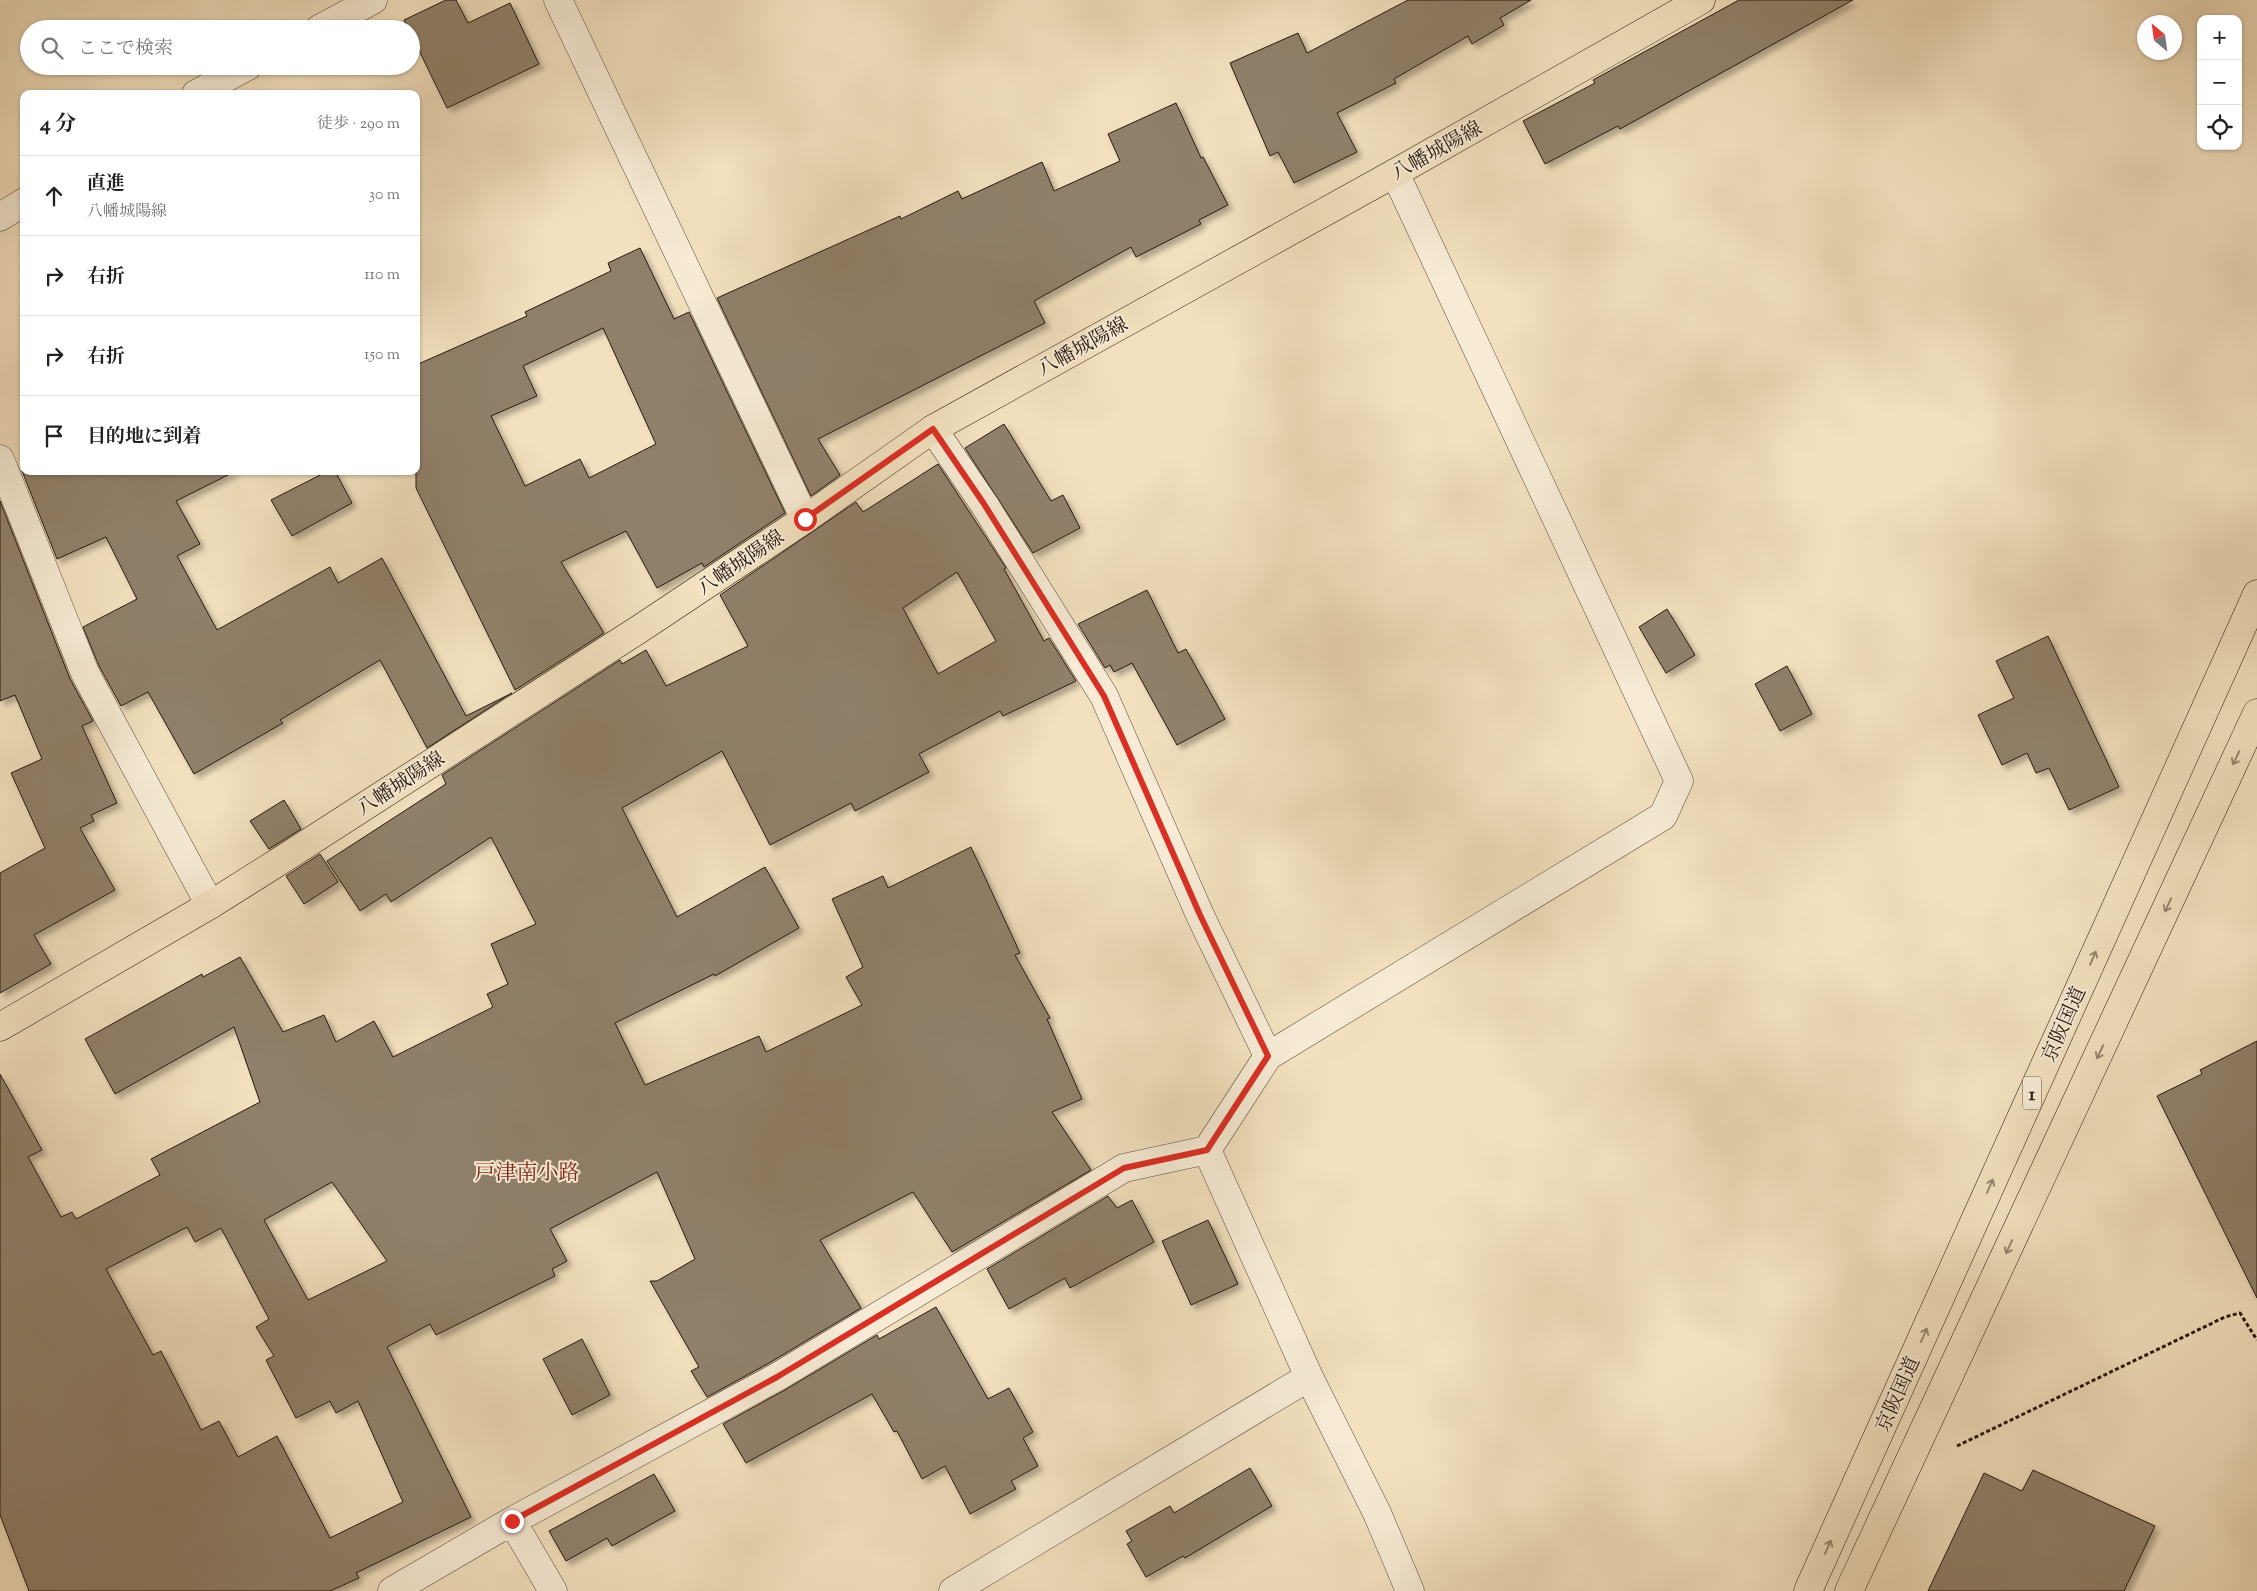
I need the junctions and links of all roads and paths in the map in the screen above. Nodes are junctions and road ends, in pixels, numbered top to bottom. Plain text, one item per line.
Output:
1 (373, 0) edge
2 (558, 0) edge
3 (1701, 0) edge
4 (336, 20) edge
5 (231, 75) edge
6 (203, 90) edge
7 (1395, 173) junction
8 (20, 204) edge
9 (0, 217) edge
10 (933, 429) junction
11 (0, 459) edge
12 (805, 519) junction
13 (2257, 594) edge
14 (2257, 713) edge
15 (210, 906) junction
16 (0, 1027) edge
17 (1268, 1056) junction
18 (1207, 1150) junction
19 (2257, 1340) edge
20 (1309, 1377) junction
21 (1905, 1471) junction
22 (512, 1521) junction
23 (392, 1591) edge
24 (553, 1591) edge
25 (953, 1591) edge
26 (1410, 1591) edge
27 (1808, 1591) edge
28 (1849, 1591) edge

1 - 4 street
2 - 12 street
3 - 7 main road, 八幡城陽線
5 - 6 street
7 - 10 main road, 八幡城陽線
7 - 17 street
8 - 9 street
10 - 12 main road, 八幡城陽線
10 - 17 street
11 - 15 street
12 - 15 main road, 八幡城陽線
27 -> 13 main road, 京阪国道 / 1
14 -> 21 main road, 京阪国道 / 1
15 - 16 main road, 八幡城陽線
17 - 18 street
18 - 20 street
18 - 22 street
19 - 21 path
20 - 25 street
20 - 26 street
21 - 28 main road, 京阪国道 / 1
22 - 23 street
22 - 24 street

